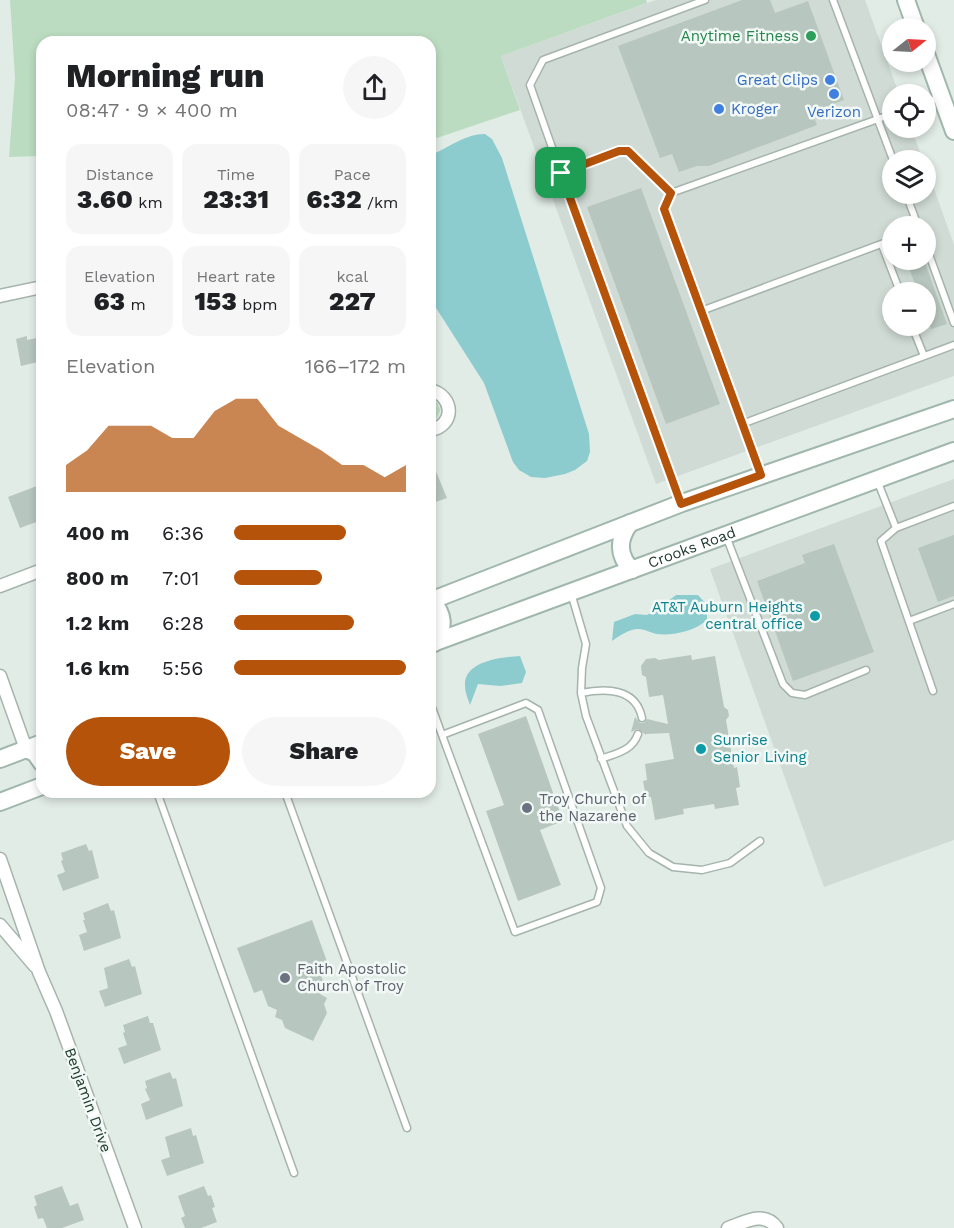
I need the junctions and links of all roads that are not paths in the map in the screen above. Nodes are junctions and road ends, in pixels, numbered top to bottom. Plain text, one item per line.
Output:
1 (705, 0) edge
2 (833, 0) edge
3 (906, 0) edge
4 (912, 18) edge
5 (936, 103) edge
6 (882, 118) edge
7 (878, 119) junction
8 (954, 131) edge
9 (889, 150) edge
10 (561, 173) junction
11 (671, 193) junction
12 (882, 245) edge
13 (935, 270) edge
14 (36, 288) edge
15 (0, 296) edge
16 (701, 311) junction
17 (954, 323) edge
18 (916, 336) edge
19 (954, 345) edge
20 (924, 357) junction
21 (436, 393) edge
22 (954, 409) edge
23 (742, 424) junction
24 (436, 427) edge
25 (954, 451) edge
26 (761, 475) junction
27 (877, 479) junction
28 (681, 504) junction
29 (954, 506) edge
30 (630, 523) junction
31 (896, 528) junction
32 (726, 535) junction
33 (632, 570) junction
34 (36, 572) edge
35 (0, 586) edge
36 (570, 592) junction
37 (436, 598) edge
38 (954, 604) edge
39 (436, 607) edge
40 (909, 621) junction
41 (436, 638) edge
42 (436, 642) edge
43 (866, 670) dead end
44 (0, 676) edge
45 (933, 691) dead end
46 (581, 693) junction
47 (436, 718) edge
48 (642, 718) dead end
49 (638, 734) dead end
50 (442, 735) junction
51 (34, 746) edge
52 (0, 759) edge
53 (602, 759) junction
54 (36, 787) edge
55 (159, 798) edge
56 (287, 798) edge
57 (0, 802) edge
58 (760, 841) dead end
59 (0, 859) edge
60 (0, 925) edge
61 (39, 972) junction
62 (407, 1128) dead end
63 (294, 1173) dead end
64 (774, 1224) edge
65 (135, 1228) edge
66 (728, 1228) edge

1 - 10 lane
2 - 7 lane
3 - 4 main road
5 - 8 main road
6 - 7 lane
7 - 9 lane
7 - 11 lane
10 - 11 lane
10 - 28 lane
11 - 16 lane
12 - 16 lane
13 - 17 lane
14 - 15 street
16 - 23 lane
18 - 20 lane
19 - 20 lane
20 - 23 lane
21 - 24 street
22 - 26 main road
23 - 26 lane
25 - 27 main road, Crooks Road
26 - 28 main road
27 - 31 lane
27 - 32 main road, Crooks Road
28 - 30 main road
29 - 31 lane
30 - 33 main road
30 - 37 main road
31 - 40 lane
32 - 33 main road, Crooks Road
32 - 43 lane
33 - 36 main road, Crooks Road
34 - 35 street
36 - 42 main road, Crooks Road
36 - 46 lane
38 - 40 lane
39 - 41 main road
40 - 45 lane
44 - 51 street
46 - 48 lane
46 - 53 lane
47 - 50 lane
49 - 53 lane
50 - 50 lane
51 - 52 main road
53 - 58 lane
54 - 57 main road
55 - 63 lane
56 - 62 lane
59 - 61 street, Benjamin Drive
60 - 61 street, Benjamin Drive
61 - 65 street, Benjamin Drive
64 - 66 street

